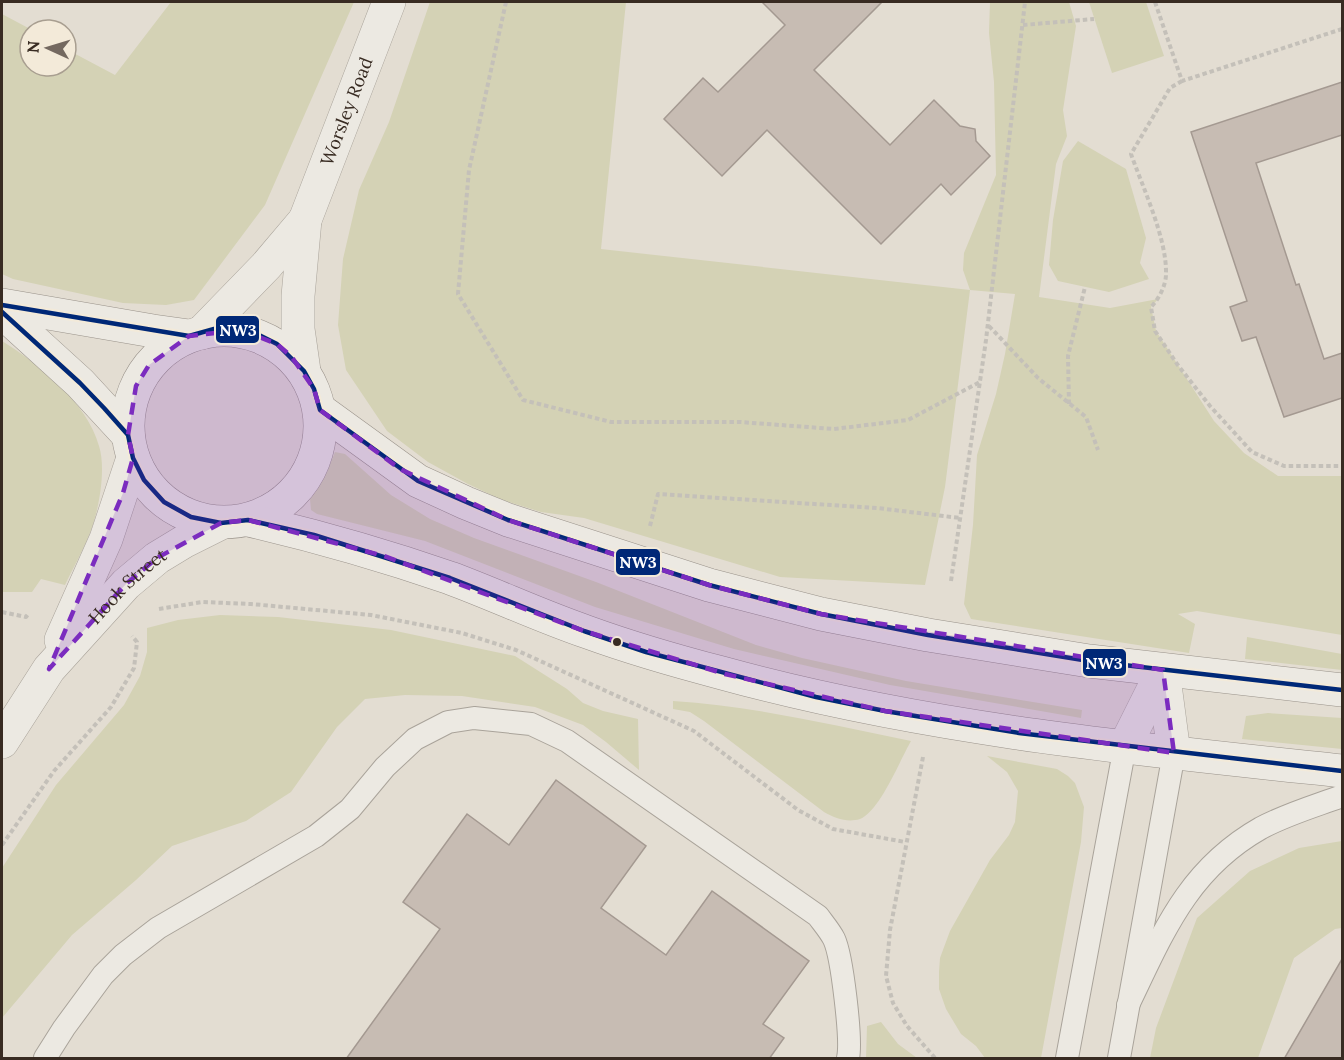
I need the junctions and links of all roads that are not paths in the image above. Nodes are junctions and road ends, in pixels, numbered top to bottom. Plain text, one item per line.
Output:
1 (389, 2) edge
2 (305, 220) junction
3 (2, 305) edge
4 (2, 312) edge
5 (195, 334) junction
6 (304, 371) junction
7 (320, 410) junction
8 (131, 447) junction
9 (235, 521) junction
10 (49, 669) junction
11 (1163, 670) junction
12 (1342, 690) edge
13 (2, 742) edge
14 (1125, 747) junction
15 (1174, 753) junction
16 (1342, 771) edge
17 (1342, 796) edge
18 (1128, 1005) junction
19 (45, 1059) edge
20 (848, 1059) edge
21 (1067, 1059) edge
22 (1119, 1059) edge

1 - 2 main road, Worsley Road
2 - 5 main road, Worsley Road
2 - 6 main road, Worsley Road
3 - 5 main road
4 - 8 main road
5 - 6 main road
5 - 8 main road
6 - 7 main road
7 - 9 main road
7 - 11 main road
8 - 9 main road
8 - 10 main road, Hook Street
9 - 10 main road, Hook Street
9 - 14 main road
10 - 13 main road, Hook Street
11 - 12 main road
11 - 14 main road
11 - 15 main road
14 - 15 main road
14 - 21 lane
15 - 16 main road
15 - 18 lane
17 - 18 lane
18 - 22 lane
19 - 20 lane

